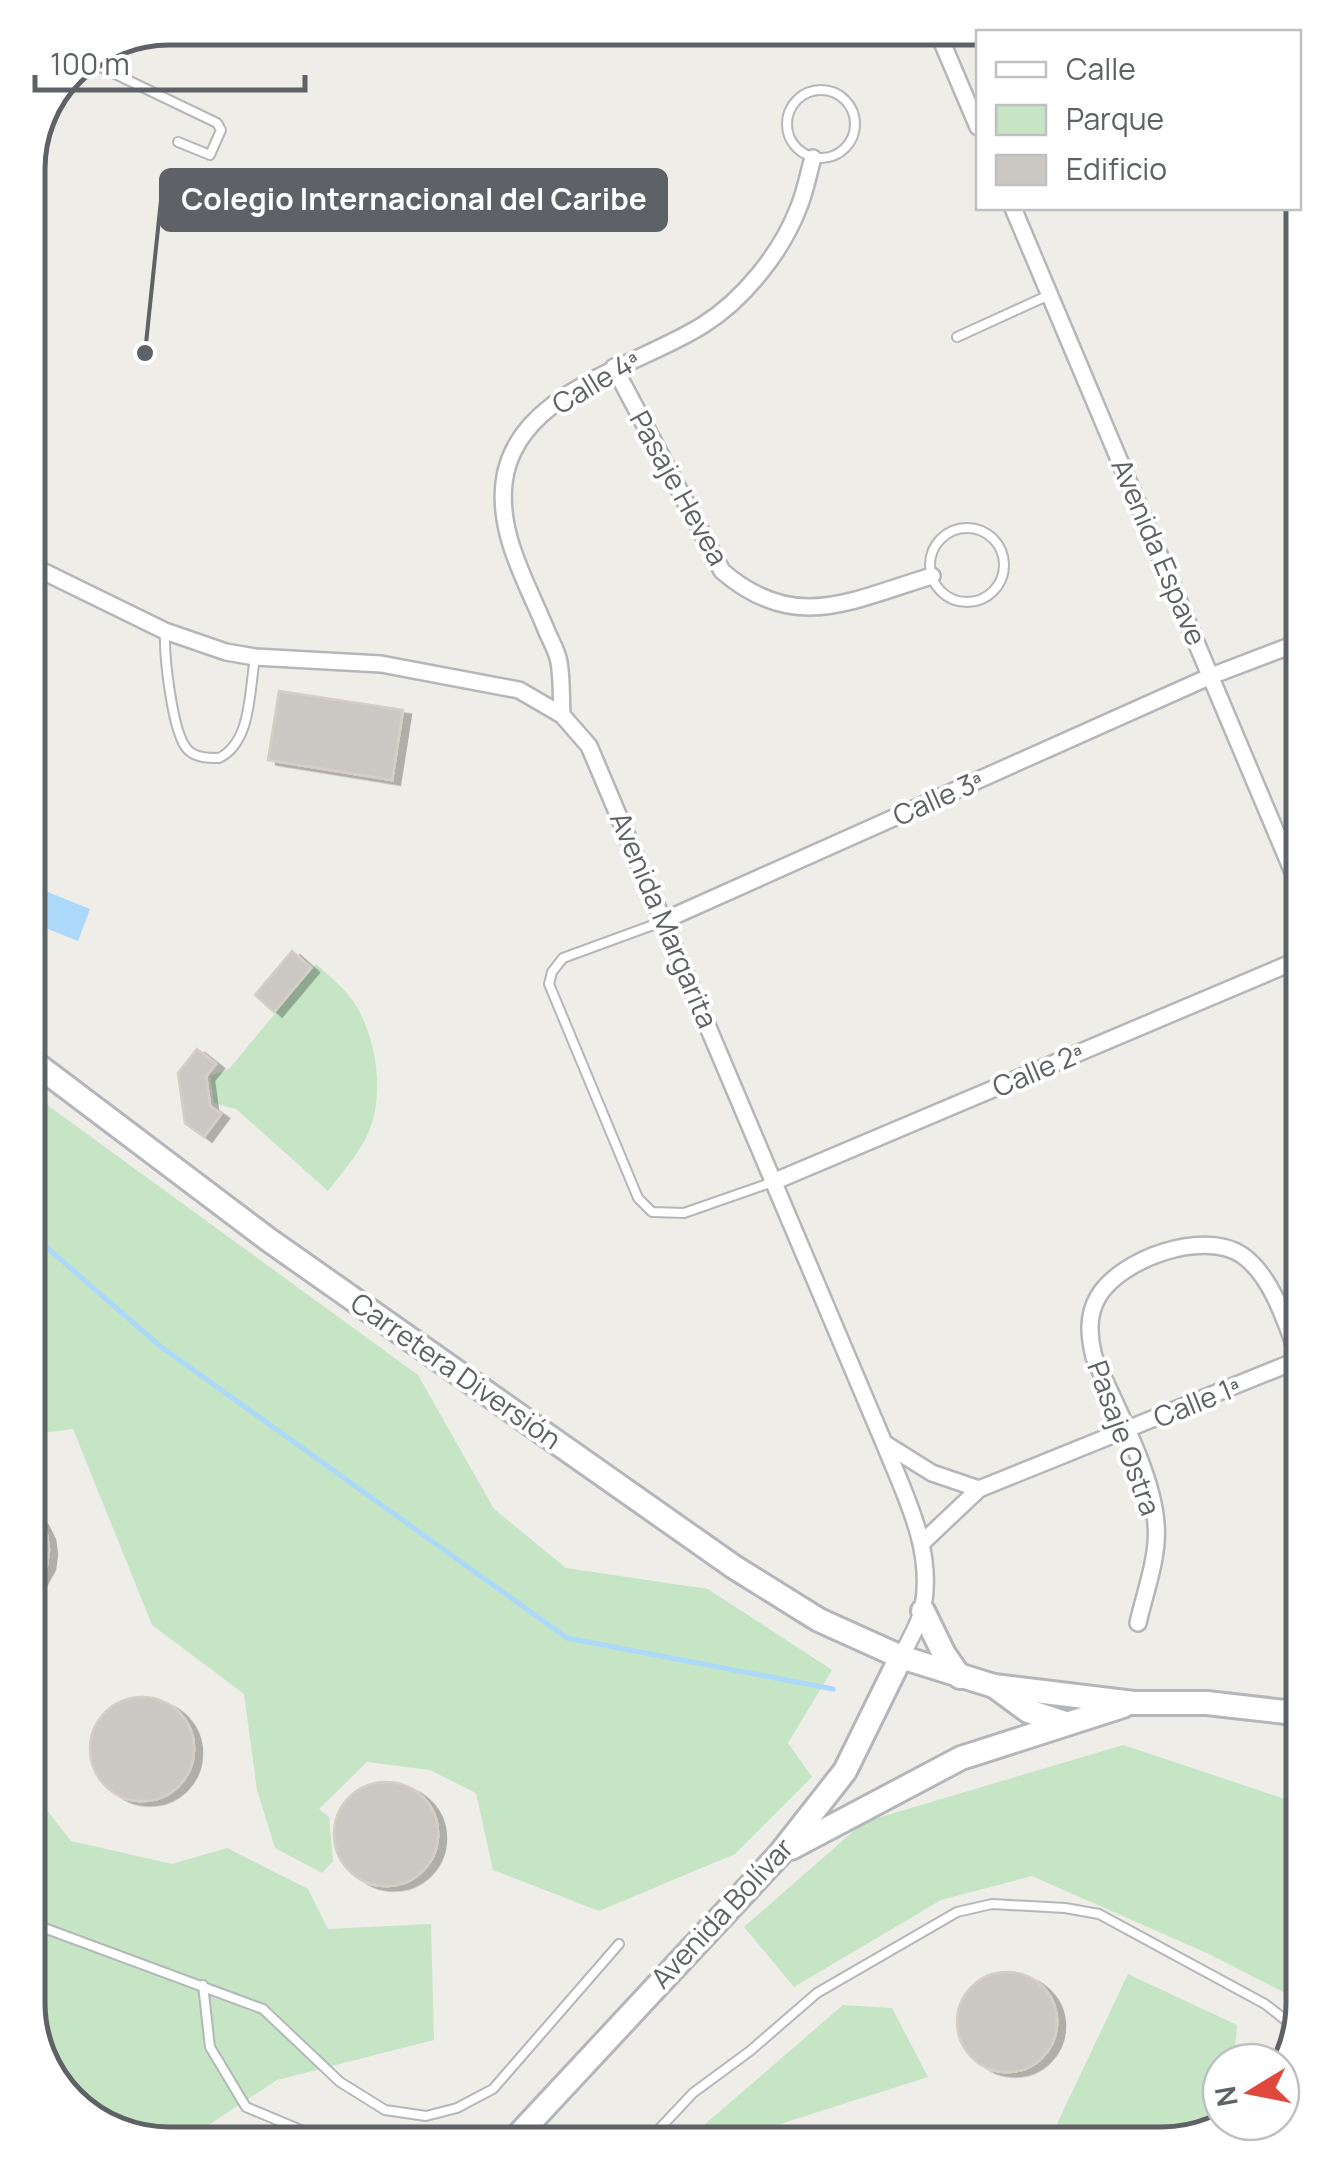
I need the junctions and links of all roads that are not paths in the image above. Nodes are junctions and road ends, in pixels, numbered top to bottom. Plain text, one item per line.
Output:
1 (943, 45) edge
2 (99, 66) edge
3 (976, 122) edge
4 (178, 142) dead end
5 (813, 158) junction
6 (1014, 210) edge
7 (1050, 294) junction
8 (957, 336) dead end
9 (614, 368) junction
10 (45, 572) edge
11 (932, 576) junction
12 (165, 632) junction
13 (1286, 648) edge
14 (255, 658) junction
15 (1212, 676) junction
16 (562, 715) junction
17 (1286, 853) edge
18 (666, 920) junction
19 (1286, 966) edge
20 (45, 1071) edge
21 (773, 1182) junction
22 (1286, 1326) edge
23 (1286, 1368) edge
24 (1126, 1430) junction
25 (884, 1443) junction
26 (979, 1490) junction
27 (923, 1542) junction
28 (923, 1610) junction
29 (1138, 1623) dead end
30 (901, 1657) junction
31 (960, 1678) junction
32 (994, 1686) junction
33 (1134, 1703) junction
34 (1286, 1712) edge
35 (1064, 1723) junction
36 (779, 1854) junction
37 (45, 1928) edge
38 (619, 1944) dead end
39 (204, 1985) junction
40 (1285, 2019) edge
41 (294, 2127) edge
42 (526, 2127) edge
43 (662, 2127) edge

1 - 3 street
2 - 4 lane
5 - 5 lane
5 - 9 street, Calle 4ª
6 - 7 street, Avenida Espave
7 - 8 lane
7 - 15 street, Avenida Espave
9 - 11 street, Pasaje Hevea
9 - 16 street, Calle 4ª
10 - 12 street, Avenida Margarita
11 - 11 lane
12 - 14 street, Avenida Margarita
12 - 14 lane
13 - 15 street, Calle 3ª
14 - 16 street, Avenida Margarita
15 - 17 street, Avenida Espave
15 - 18 street, Calle 3ª
16 - 18 street, Avenida Margarita
18 - 21 street, Avenida Margarita
18 - 21 lane
19 - 21 street, Calle 2ª
20 - 30 main road, Carretera Diversión
21 - 25 street, Avenida Margarita
22 - 24 street, Pasaje Ostra
23 - 24 street, Calle 1ª
24 - 26 street, Calle 1ª
24 - 29 street, Pasaje Ostra
25 - 26 street
25 - 27 street, Avenida Margarita
26 - 27 street
27 - 28 street, Avenida Margarita
28 - 30 street, Avenida Margarita
28 - 31 main road
30 - 31 main road, Carretera Diversión
30 - 36 main road, Avenida Bolívar
31 - 32 main road, Carretera Diversión
32 - 33 main road
32 - 35 main road
33 - 34 main road
33 - 35 main road
35 - 36 main road
36 - 42 main road, Avenida Bolívar
37 - 39 lane
38 - 39 lane
39 - 41 lane
40 - 43 lane

